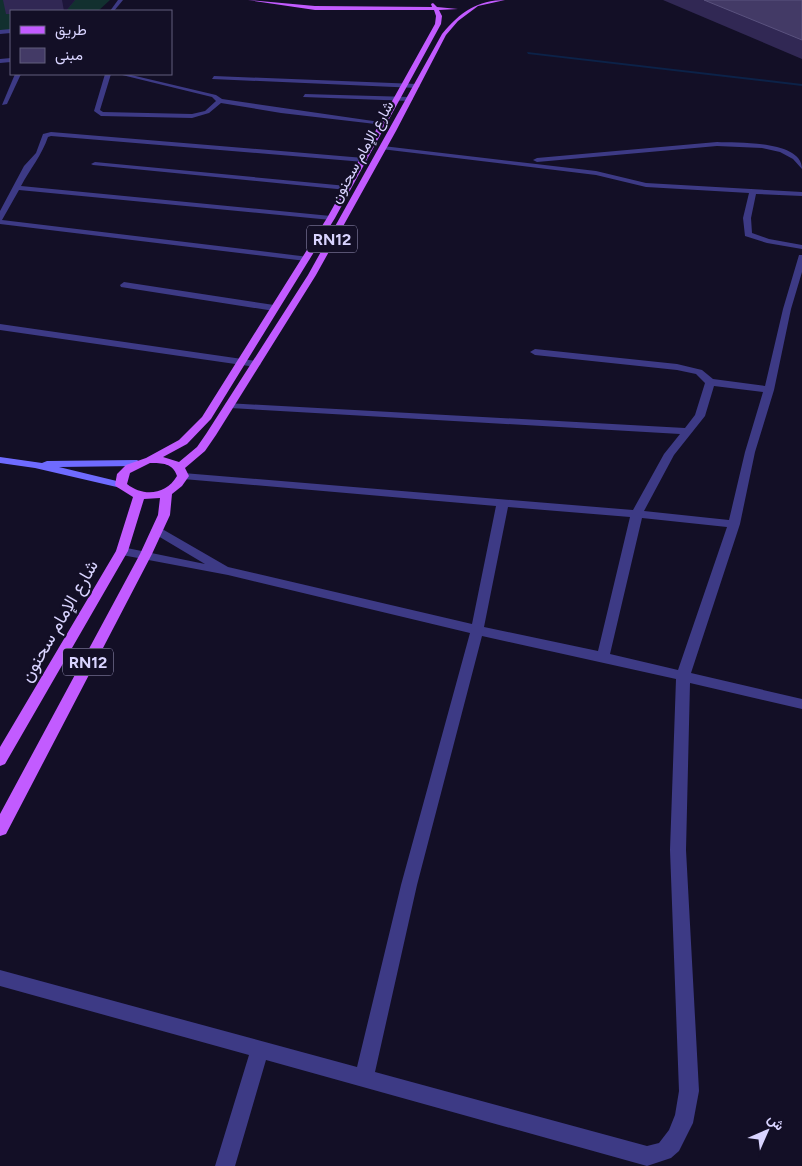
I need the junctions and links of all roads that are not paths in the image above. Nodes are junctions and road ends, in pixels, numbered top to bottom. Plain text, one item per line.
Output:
1 (122, 0) edge
2 (250, 0) edge
3 (278, 0) edge
4 (503, 0) edge
5 (416, 2) dead end
6 (434, 4) edge
7 (477, 4) edge
8 (398, 9) junction
9 (113, 10) edge
10 (423, 14) dead end
11 (430, 18) dead end
12 (438, 24) junction
13 (18, 75) edge
14 (108, 75) edge
15 (125, 75) edge
16 (214, 78) dead end
17 (405, 85) junction
18 (416, 86) junction
19 (0, 92) edge
20 (9, 92) junction
21 (305, 96) dead end
22 (398, 99) junction
23 (410, 99) junction
24 (220, 101) junction
25 (4, 104) dead end
26 (384, 123) junction
27 (383, 148) junction
28 (364, 160) junction
29 (509, 162) junction
30 (95, 164) dead end
31 (802, 167) edge
32 (17, 188) junction
33 (347, 188) junction
34 (752, 190) junction
35 (802, 194) edge
36 (331, 218) junction
37 (0, 220) edge
38 (802, 247) edge
39 (306, 259) junction
40 (802, 261) edge
41 (124, 285) dead end
42 (274, 308) junction
43 (0, 327) edge
44 (535, 352) dead end
45 (241, 362) junction
46 (256, 364) junction
47 (710, 382) junction
48 (770, 390) junction
49 (230, 405) junction
50 (689, 431) junction
51 (0, 460) edge
52 (150, 460) junction
53 (137, 463) junction
54 (35, 465) junction
55 (182, 471) junction
56 (121, 486) junction
57 (166, 493) junction
58 (139, 496) junction
59 (503, 502) junction
60 (637, 514) junction
61 (734, 524) junction
62 (157, 530) junction
63 (122, 551) junction
64 (146, 554) junction
65 (228, 571) junction
66 (477, 630) junction
67 (603, 657) junction
68 (683, 676) junction
69 (802, 704) edge
70 (0, 760) edge
71 (0, 829) edge
72 (0, 978) edge
73 (260, 1050) junction
74 (364, 1078) junction
75 (225, 1166) edge

1 - 9 street
2 - 8 main road
3 - 5 main road
4 - 7 main road
6 - 7 main road
6 - 8 main road
6 - 12 main road
7 - 18 main road, شارع الإمام سحنون / RN12
8 - 10 main road
11 - 12 main road
12 - 17 main road, شارع الإمام سحنون / RN12
13 - 20 street
14 - 24 street
15 - 24 street
16 - 17 street
17 - 18 street
17 - 22 main road, شارع الإمام سحنون / RN12
18 - 23 main road, شارع الإمام سحنون / RN12
19 - 20 street
20 - 25 street
21 - 22 street
22 - 23 street
22 - 26 main road, شارع الإمام سحنون / RN12
23 - 27 main road, شارع الإمام سحنون / RN12
24 - 26 street
26 - 28 main road, شارع الإمام سحنون / RN12
27 - 29 street
27 - 46 main road, شارع الإمام سحنون / RN12
28 - 32 street
28 - 33 main road, شارع الإمام سحنون / RN12
29 - 31 street
29 - 34 street
30 - 33 street
32 - 36 street
32 - 37 street
33 - 36 main road, شارع الإمام سحنون / RN12
34 - 35 street
34 - 38 street
36 - 39 main road, شارع الإمام سحنون / RN12
37 - 39 street
39 - 42 main road, شارع الإمام سحنون / RN12
40 - 48 street
41 - 42 street
42 - 45 main road, شارع الإمام سحنون / RN12
43 - 45 street
44 - 47 street
45 - 46 street
45 - 52 main road, شارع الإمام سحنون / RN12
46 - 49 main road, شارع الإمام سحنون / RN12
47 - 48 street
47 - 50 street
48 - 61 street
49 - 50 street
49 - 55 main road, شارع الإمام سحنون / RN12
50 - 60 street
51 - 54 street
52 - 53 main road, RN12
52 - 55 main road, RN12
53 - 54 street
53 - 56 main road
54 - 56 street
55 - 57 main road, RN12
55 - 59 street
56 - 58 main road
57 - 58 main road
57 - 62 main road, RN12
58 - 63 main road, شارع الإمام سحنون / RN12
59 - 60 street
59 - 66 street
60 - 61 street
60 - 67 street
61 - 68 street
62 - 64 main road, RN12
62 - 65 street
63 - 64 street
63 - 70 main road, شارع الإمام سحنون / RN12
64 - 65 street
64 - 71 main road, RN12
65 - 66 street
66 - 67 street
66 - 74 street
67 - 68 street
68 - 69 street
68 - 74 street
72 - 73 street
73 - 74 street
73 - 75 street

